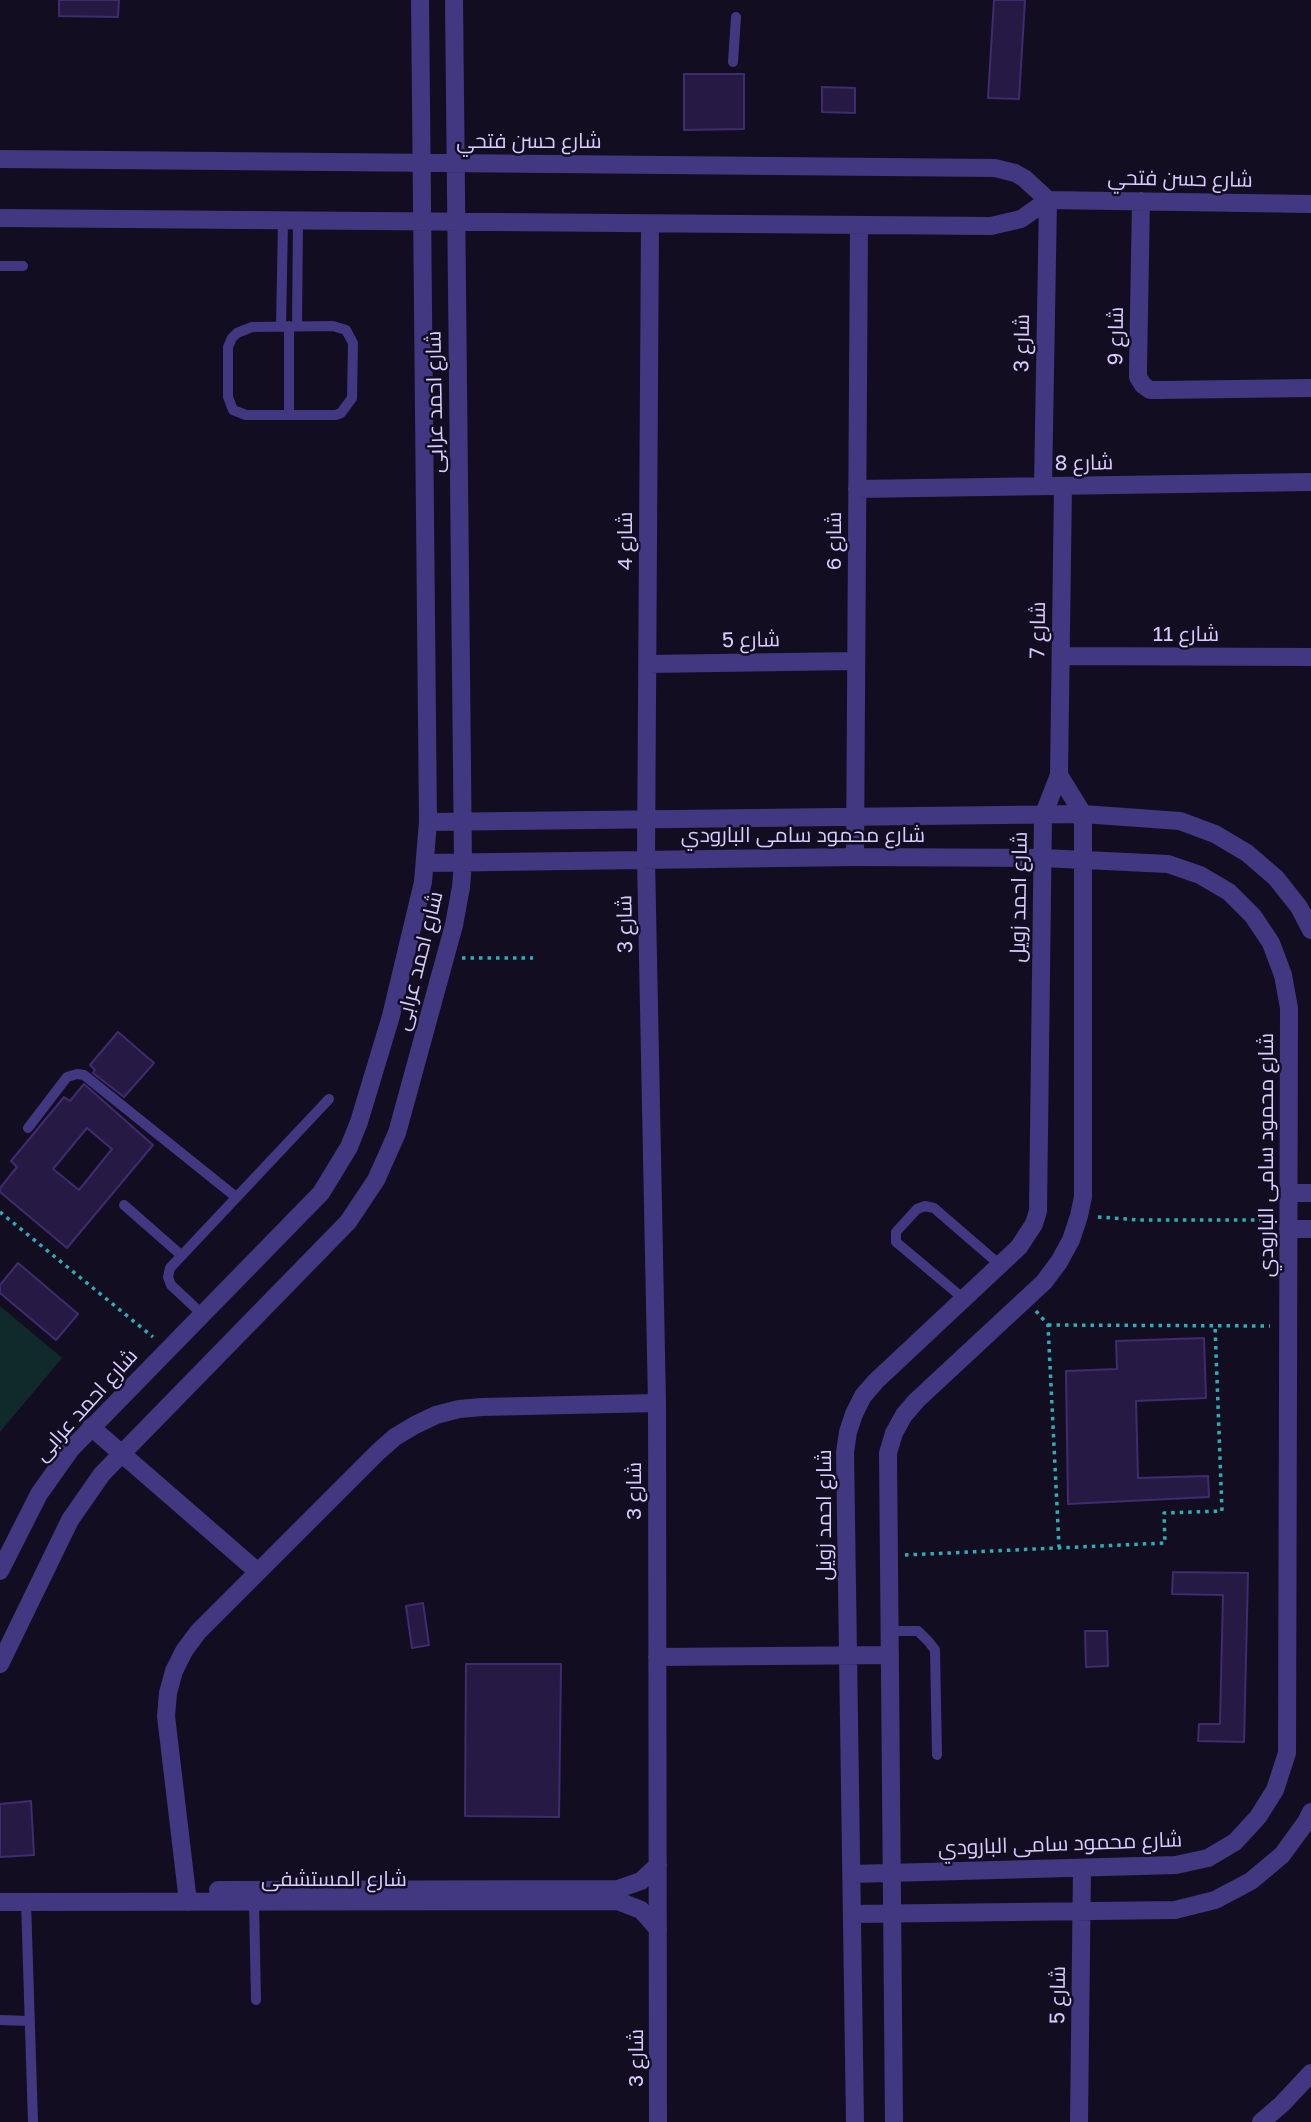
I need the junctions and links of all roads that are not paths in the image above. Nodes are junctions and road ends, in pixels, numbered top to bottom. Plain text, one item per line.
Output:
1 (420, 0) edge
2 (454, 0) edge
3 (736, 17) dead end
4 (733, 62) dead end
5 (0, 159) edge
6 (421, 163) junction
7 (456, 164) junction
8 (1048, 200) junction
9 (1141, 201) junction
10 (1311, 204) edge
11 (0, 218) edge
12 (291, 221) junction
13 (422, 222) junction
14 (456, 222) junction
15 (650, 224) junction
16 (859, 225) junction
17 (0, 266) edge
18 (23, 267) dead end
19 (289, 326) junction
20 (1311, 388) edge
21 (289, 415) junction
22 (1311, 482) edge
23 (1043, 486) junction
24 (1063, 486) junction
25 (857, 489) junction
26 (1061, 656) junction
27 (1311, 657) edge
28 (856, 661) junction
29 (648, 664) junction
30 (1059, 775) junction
31 (1083, 814) junction
32 (1043, 816) junction
33 (855, 817) junction
34 (646, 819) junction
35 (428, 822) junction
36 (462, 822) junction
37 (855, 856) junction
38 (1043, 858) junction
39 (646, 859) junction
40 (1082, 859) junction
41 (426, 863) junction
42 (463, 863) junction
43 (1311, 930) edge
44 (329, 1099) dead end
45 (28, 1128) dead end
46 (1288, 1193) junction
47 (1311, 1193) edge
48 (236, 1197) junction
49 (124, 1205) dead end
50 (1288, 1225) junction
51 (1311, 1229) edge
52 (181, 1255) junction
53 (1000, 1265) junction
54 (964, 1299) junction
55 (203, 1315) junction
56 (657, 1403) junction
57 (91, 1427) junction
58 (120, 1453) junction
59 (0, 1571) edge
60 (258, 1572) junction
61 (889, 1631) junction
62 (848, 1655) junction
63 (890, 1655) junction
64 (657, 1657) junction
65 (0, 1664) edge
66 (937, 1755) dead end
67 (1311, 1812) edge
68 (658, 1865) junction
69 (1082, 1868) junction
70 (892, 1873) junction
71 (852, 1874) junction
72 (0, 1890) edge
73 (187, 1896) junction
74 (0, 1902) edge
75 (26, 1902) junction
76 (254, 1902) junction
77 (1081, 1911) junction
78 (892, 1913) junction
79 (852, 1914) junction
80 (658, 1929) junction
81 (256, 2000) dead end
82 (0, 2020) edge
83 (29, 2021) junction
84 (1311, 2073) edge
85 (33, 2122) edge
86 (659, 2122) edge
87 (855, 2122) edge
88 (894, 2122) edge
89 (1079, 2122) edge
90 (1261, 2122) edge

1 - 6 street, شارع احمد عرابى
2 - 7 street, شارع احمد عرابى
3 - 4 lane
5 - 6 street, شارع حسن فتحي
6 - 7 street, شارع حسن فتحي
6 - 13 street, شارع احمد عرابى
7 - 8 street, شارع حسن فتحي
7 - 14 street, شارع احمد عرابى
8 - 9 street, شارع حسن فتحي
8 - 16 street
8 - 23 street, شارع 3
9 - 10 street, شارع حسن فتحي
9 - 20 street, شارع 9
11 - 12 street
12 - 13 street
12 - 19 lane
12 - 19 lane
13 - 14 street
13 - 35 street, شارع احمد عرابى
14 - 15 street
14 - 36 street, شارع احمد عرابى
15 - 16 street
15 - 29 street, شارع 4
16 - 25 street, شارع 6
17 - 18 lane
19 - 21 lane
19 - 21 lane
19 - 21 lane
22 - 24 street, شارع 8
23 - 24 street, شارع 8
23 - 25 street, شارع 8
24 - 26 street, شارع 7
25 - 28 street, شارع 6
26 - 27 street, شارع 11
26 - 30 street, شارع 7
28 - 29 street, شارع 5
28 - 33 street, شارع 6
29 - 34 street, شارع 4
30 - 31 street
30 - 32 street, شارع احمد زويل
31 - 32 street, شارع محمود سامى البارودي
31 - 40 street
31 - 43 street, شارع محمود سامى البارودي
32 - 33 street, شارع محمود سامى البارودي
32 - 38 street, شارع احمد زويل
33 - 34 street, شارع محمود سامى البارودي
33 - 37 street, شارع 6
34 - 36 street, شارع محمود سامى البارودي
34 - 39 street, شارع 4
35 - 36 street, شارع محمود سامى البارودي
35 - 41 street, شارع احمد عرابى
36 - 42 street, شارع احمد عرابى
37 - 38 street, شارع محمود سامى البارودي
37 - 39 street, شارع محمود سامى البارودي
38 - 40 street, شارع محمود سامى البارودي
38 - 53 street, شارع احمد زويل
39 - 42 street, شارع محمود سامى البارودي
39 - 56 street, شارع 3
40 - 46 street, شارع محمود سامى البارودي
40 - 61 street
41 - 42 street, شارع محمود سامى البارودي
41 - 55 street, شارع احمد عرابى
42 - 58 street, شارع احمد عرابى
44 - 48 lane
45 - 48 lane
46 - 47 street
46 - 50 street, شارع محمود سامى البارودي
48 - 52 lane
49 - 52 lane
50 - 51 street
50 - 69 street, شارع محمود سامى البارودي
52 - 55 lane
53 - 54 street, شارع احمد زويل
53 - 54 lane
54 - 62 street, شارع احمد زويل
55 - 57 street, شارع احمد عرابى
56 - 60 street
56 - 64 street, شارع 3
57 - 58 street
57 - 59 street, شارع احمد عرابى
58 - 60 street
58 - 65 street, شارع احمد عرابى
60 - 73 street
61 - 63 street
61 - 66 lane
62 - 63 street
62 - 64 street
62 - 71 street, شارع احمد زويل
63 - 70 street
64 - 68 street, شارع 3
67 - 77 street
68 - 73 street, شارع المستشفى
68 - 80 street, شارع 3
69 - 70 street, شارع محمود سامى البارودي
69 - 77 street, شارع 5
70 - 71 street, شارع محمود سامى البارودي
70 - 78 street
71 - 79 street, شارع احمد زويل
72 - 73 street, شارع المستشفى
73 - 75 street, شارع المستشفى
73 - 76 street, شارع المستشفى
74 - 75 street, شارع المستشفى
75 - 83 lane
76 - 80 street, شارع المستشفى
76 - 81 lane
77 - 78 street
77 - 89 street, شارع 5
78 - 79 street
78 - 88 street
79 - 87 street, شارع احمد زويل
80 - 86 street, شارع 3
82 - 83 lane
83 - 85 lane
84 - 90 street

